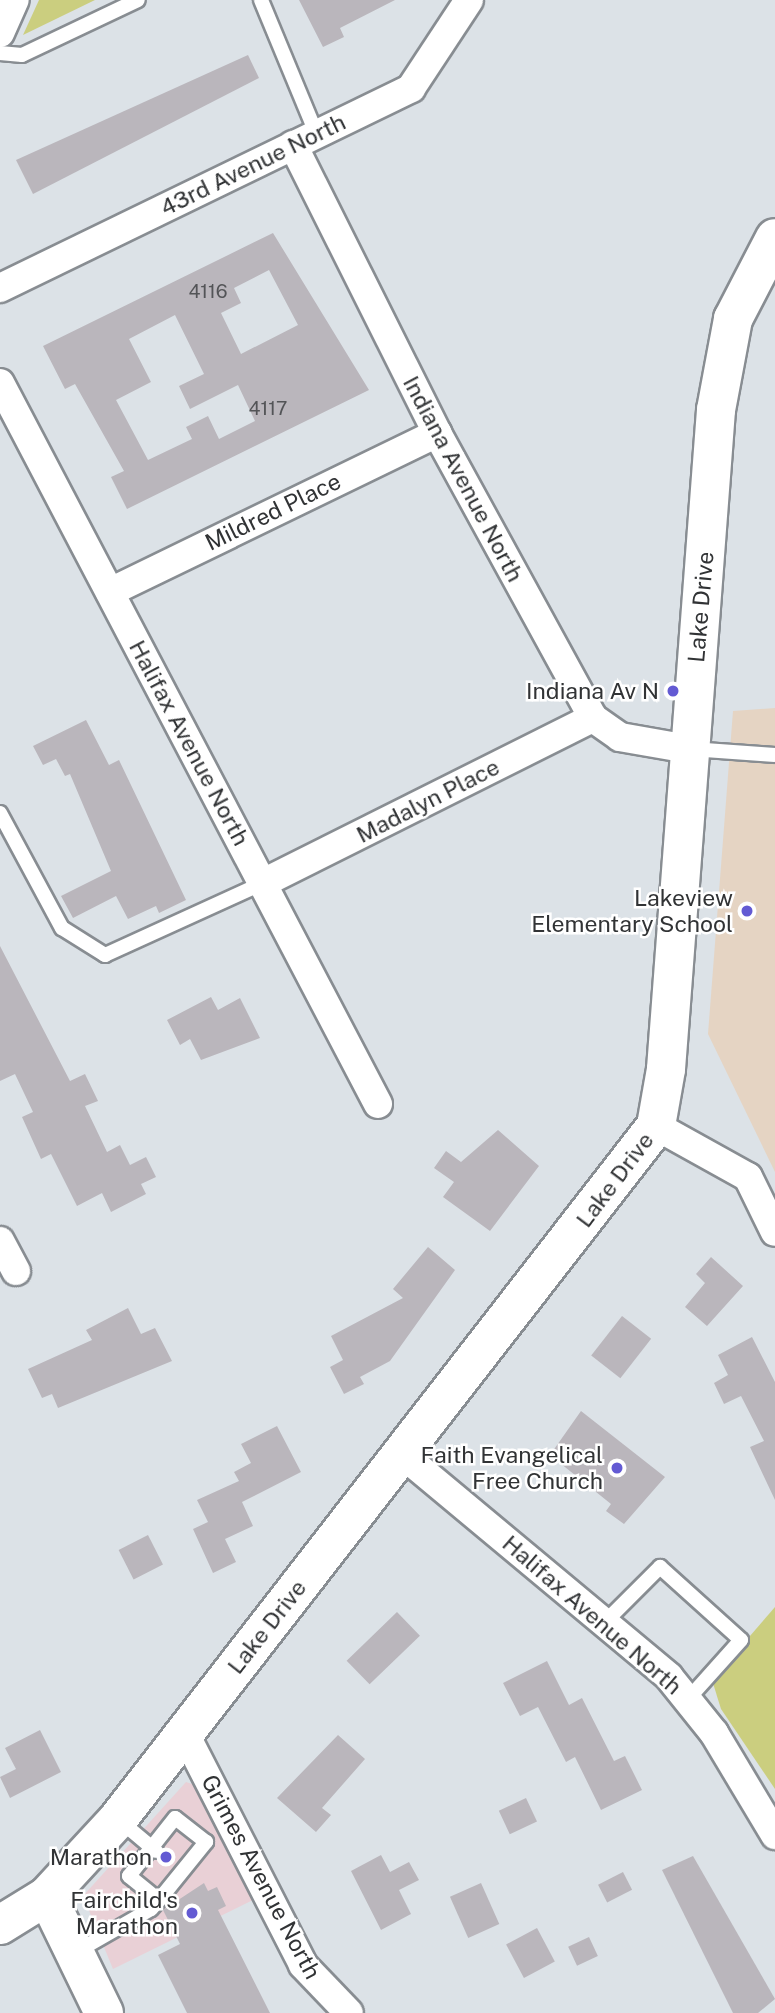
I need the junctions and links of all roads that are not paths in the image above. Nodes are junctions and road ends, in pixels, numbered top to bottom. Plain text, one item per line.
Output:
1 (15, 0) edge
2 (138, 0) edge
3 (261, 0) edge
4 (469, 0) edge
5 (0, 33) edge
6 (0, 53) edge
7 (304, 139) junction
8 (775, 238) edge
9 (0, 288) edge
10 (0, 383) edge
11 (437, 433) junction
12 (110, 592) junction
13 (593, 718) junction
14 (690, 749) junction
15 (775, 755) edge
16 (0, 813) edge
17 (263, 883) junction
18 (378, 1104) dead end
19 (656, 1126) junction
20 (775, 1232) edge
21 (0, 1241) edge
22 (16, 1271) dead end
23 (403, 1455) junction
24 (605, 1622) junction
25 (688, 1699) junction
26 (184, 1732) junction
27 (118, 1819) junction
28 (232, 1824) junction
29 (775, 1835) edge
30 (206, 1842) junction
31 (154, 1849) junction
32 (47, 1896) junction
33 (159, 1900) junction
34 (0, 1925) edge
35 (75, 1952) junction
36 (104, 2013) edge
37 (349, 2013) edge

1 - 5 street
2 - 6 lane
3 - 7 lane
4 - 7 street, 43rd Avenue North
7 - 9 street, 43rd Avenue North
7 - 11 street, Indiana Avenue North
8 - 14 street, Lake Drive
10 - 12 street, Halifax Avenue North
11 - 12 street, Mildred Place
11 - 13 street, Indiana Avenue North
12 - 17 street, Halifax Avenue North
13 - 14 street, Indiana Avenue North
13 - 17 street, Madalyn Place
14 - 15 lane
14 - 19 street, Lake Drive
16 - 17 lane
17 - 18 street, Halifax Avenue North
19 - 20 street
19 - 23 street, Lake Drive
21 - 22 street
23 - 24 street, Halifax Avenue North
23 - 26 street, Lake Drive
24 - 25 street, Halifax Avenue North
24 - 25 lane
25 - 29 street, Halifax Avenue North
26 - 27 street, Lake Drive
26 - 28 street, Grimes Avenue North
27 - 31 lane
27 - 32 street, Lake Drive
28 - 30 lane
28 - 37 street, Grimes Avenue North
30 - 31 lane
30 - 33 lane
31 - 33 lane
32 - 34 street, Lake Drive
32 - 35 street
33 - 35 lane
35 - 36 street

